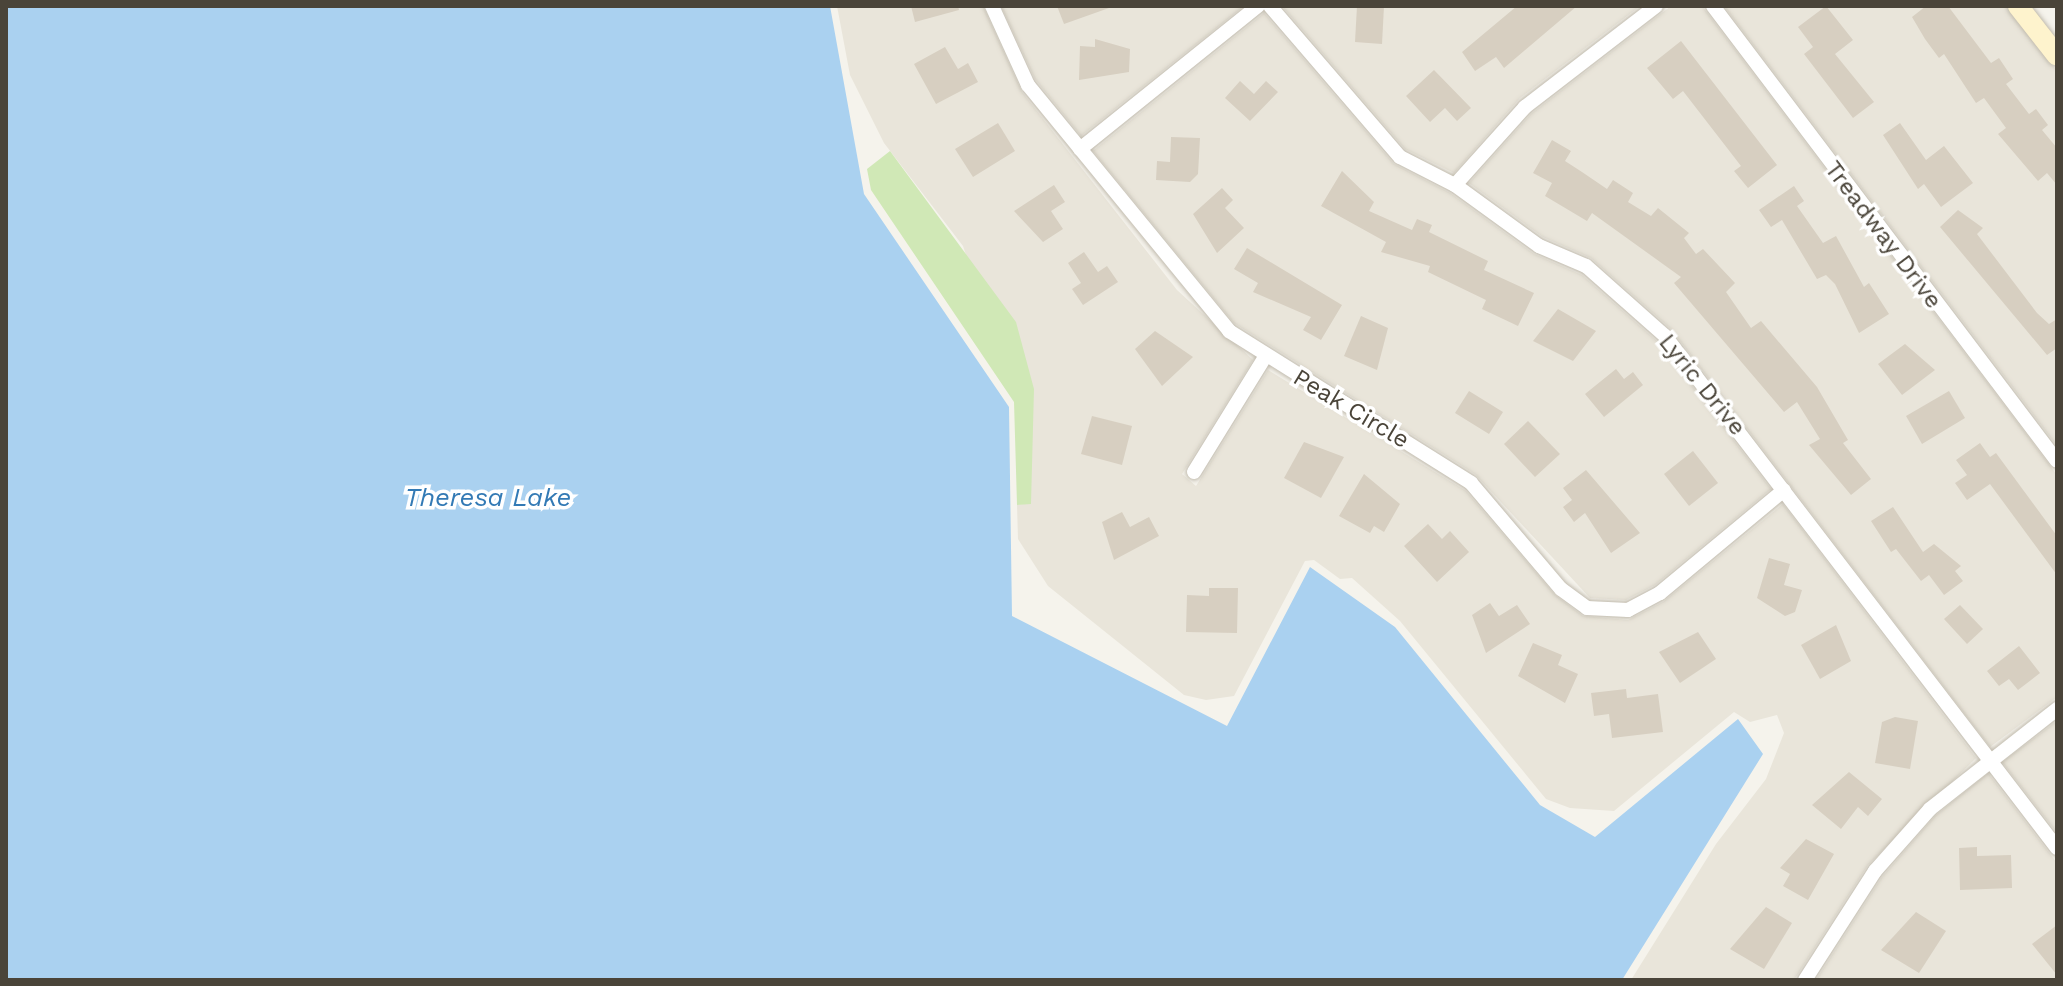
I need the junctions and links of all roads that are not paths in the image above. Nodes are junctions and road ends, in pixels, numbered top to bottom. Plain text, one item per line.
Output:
1 (992, 6) edge
2 (1258, 6) edge
3 (1270, 6) edge
4 (1656, 6) edge
5 (1713, 6) edge
6 (2018, 6) edge
7 (2057, 56) edge
8 (1080, 149) junction
9 (1455, 185) junction
10 (1265, 357) junction
11 (2057, 461) edge
12 (1194, 472) dead end
13 (1784, 490) junction
14 (2057, 709) edge
15 (1989, 760) junction
16 (2057, 848) edge
17 (1805, 980) edge

1 - 8 street, Peak Circle
2 - 8 street
3 - 9 street, Lyric Drive
4 - 9 street
5 - 11 street, Treadway Drive
6 - 7 street
8 - 10 street, Peak Circle
9 - 13 street, Lyric Drive
10 - 12 street
10 - 13 street, Peak Circle
13 - 15 street, Lyric Drive
14 - 15 street
15 - 16 street, Lyric Drive
15 - 17 street

